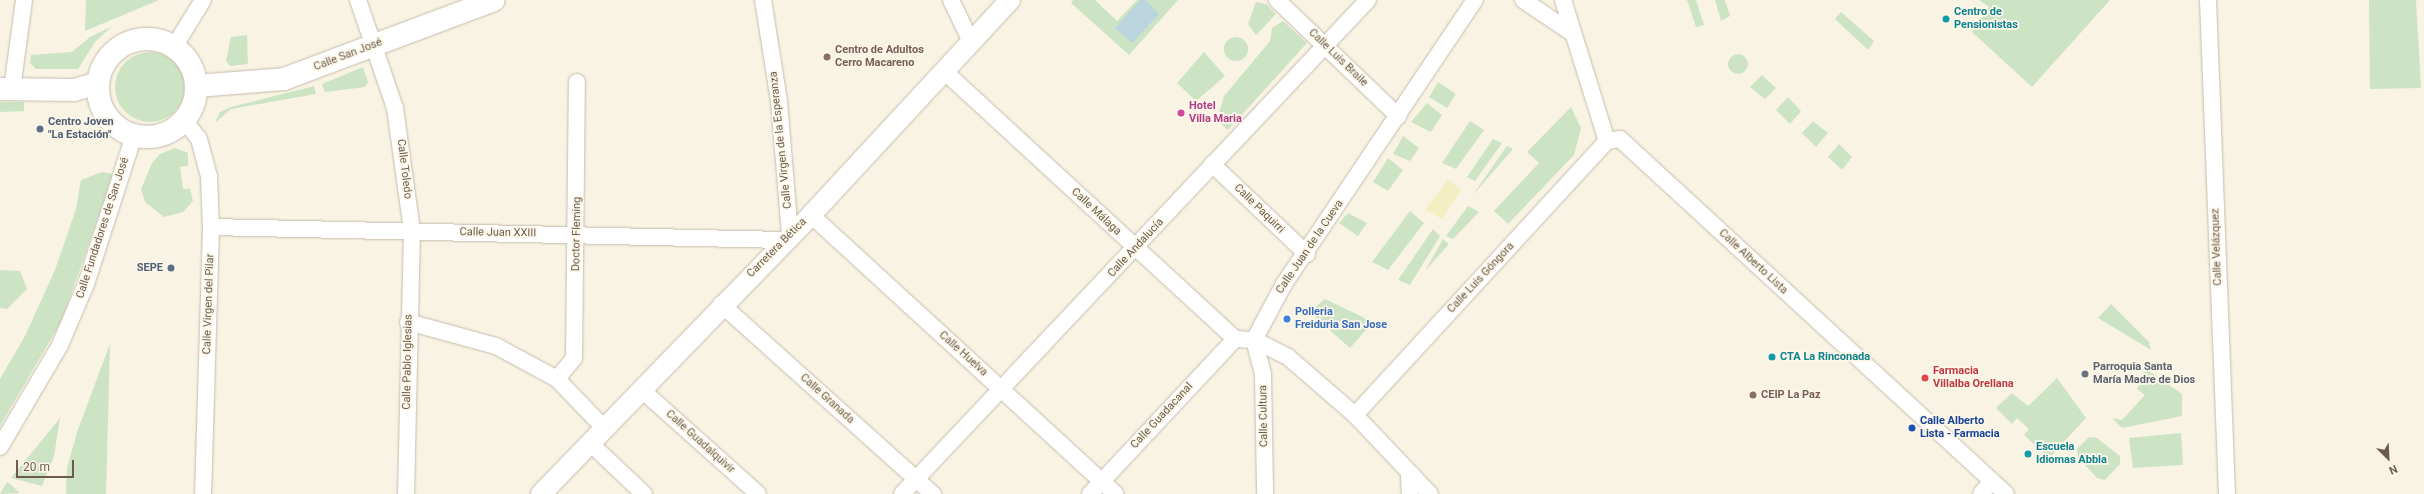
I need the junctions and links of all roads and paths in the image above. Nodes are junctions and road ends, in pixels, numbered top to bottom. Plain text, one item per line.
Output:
1 (24, 0) edge
2 (203, 0) edge
3 (358, 0) edge
4 (494, 0) edge
5 (763, 0) edge
6 (951, 0) edge
7 (1010, 0) edge
8 (1277, 0) edge
9 (1368, 0) edge
10 (1475, 0) edge
11 (1523, 0) edge
12 (1563, 0) edge
13 (2208, 0) edge
14 (1572, 33) junction
15 (971, 42) junction
16 (1325, 45) junction
17 (372, 46) junction
18 (174, 47) junction
19 (944, 71) junction
20 (577, 82) dead end
21 (98, 83) junction
22 (196, 86) junction
23 (6, 89) edge
24 (1398, 116) junction
25 (184, 120) junction
26 (134, 135) junction
27 (1607, 141) junction
28 (1212, 164) junction
29 (810, 215) junction
30 (211, 227) junction
31 (412, 231) junction
32 (578, 235) junction
33 (788, 237) junction
34 (1135, 249) junction
35 (1307, 254) junction
36 (721, 304) junction
37 (408, 322) junction
38 (1235, 339) junction
39 (1254, 340) junction
40 (557, 379) junction
41 (1001, 388) junction
42 (643, 391) junction
43 (1355, 415) junction
44 (605, 429) junction
45 (590, 443) junction
46 (0, 446) edge
47 (1409, 476) junction
48 (916, 479) junction
49 (1102, 482) junction
50 (1986, 488) edge
51 (203, 494) edge
52 (406, 494) edge
53 (541, 494) edge
54 (644, 494) edge
55 (758, 494) edge
56 (902, 494) edge
57 (933, 494) edge
58 (1090, 494) edge
59 (1115, 494) edge
60 (1265, 494) edge
61 (1410, 494) edge
62 (1430, 494) edge
63 (2006, 494) edge
64 (2227, 494) edge

1 - 23 street
2 - 18 street
3 - 17 street, Calle Toledo
4 - 17 main road, Calle San José
5 - 33 street, Calle Virgen de la Esperanza
6 - 15 street
7 - 15 street, Carretera Bética
8 - 16 street, Calle Luis Braile
9 - 16 street, Calle Andalucía
10 - 24 street, Calle Juan de la Cueva
11 - 14 street
12 - 14 street
13 - 64 street, Calle Velázquez
14 - 27 street
15 - 19 street, Carretera Bética
16 - 24 street, Calle Luis Braile
16 - 28 street, Calle Andalucía
17 - 22 main road, Calle San José
17 - 31 street, Calle Toledo
18 - 21 main road
18 - 22 main road
19 - 29 street, Carretera Bética
19 - 34 street, Calle Málaga
20 - 32 street, Doctor Fleming
21 - 23 main road
21 - 26 main road
22 - 25 main road
24 - 35 street, Calle Juan de la Cueva
25 - 26 main road
25 - 30 street, Calle Virgen del Pilar
26 - 46 street, Calle Fundadores de San José
27 - 43 street, Calle Luis Góngora
27 - 50 street, Calle Alberto Lista
28 - 34 street, Calle Andalucía
28 - 35 street, Calle Paquirri
29 - 33 street, Carretera Bética
29 - 41 street, Calle Huelva
30 - 31 street, Calle Juan XXIII
30 - 51 street, Calle Virgen del Pilar
31 - 32 street, Calle Juan XXIII
31 - 37 street, Calle Pablo Iglesias
32 - 33 street, Calle Juan XXIII
32 - 40 street, Doctor Fleming
33 - 36 street, Carretera Bética
34 - 38 street, Calle Málaga
34 - 41 street, Calle Andalucía
35 - 39 street, Calle Juan de la Cueva
36 - 42 street, Carretera Bética
36 - 48 street, Calle Granada
37 - 40 street
37 - 52 street, Calle Pablo Iglesias
38 - 39 street
38 - 49 street, Calle Guadacanal
39 - 43 street
39 - 60 street, Calle Cultura
40 - 44 street
41 - 48 street, Calle Andalucía
41 - 49 street, Calle Huelva
42 - 44 street, Carretera Bética
42 - 55 street, Calle Guadalquivir
43 - 47 street
44 - 45 street, Carretera Bética
45 - 53 street, Carretera Bética
45 - 54 street
47 - 61 street
47 - 62 street
48 - 56 street, Calle Andalucía
48 - 57 street, Calle Granada
49 - 58 street, Calle Guadacanal
49 - 59 street, Calle Huelva
50 - 63 street, Calle Alberto Lista

